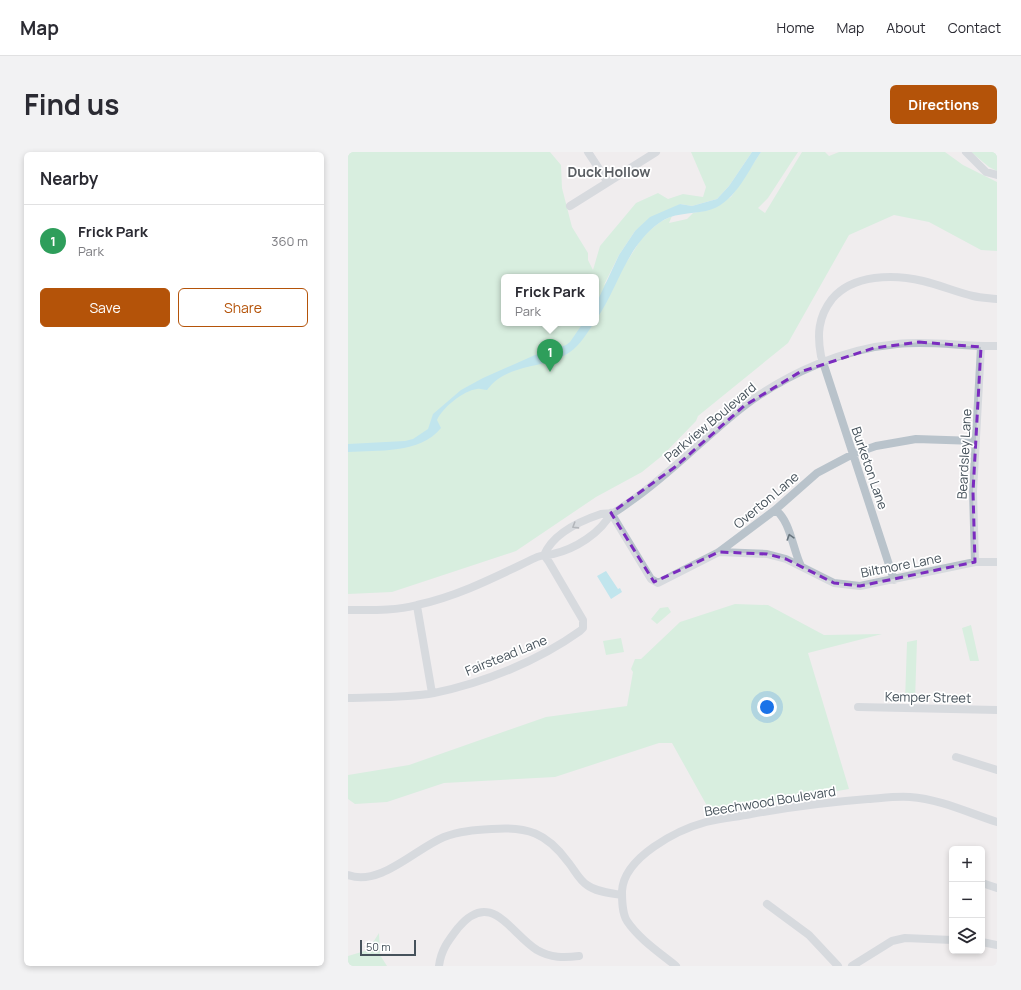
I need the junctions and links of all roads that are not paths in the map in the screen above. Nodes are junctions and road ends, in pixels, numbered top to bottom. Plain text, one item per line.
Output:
1 (588, 152) edge
2 (656, 152) edge
3 (966, 152) edge
4 (997, 175) edge
5 (607, 181) junction
6 (570, 206) dead end
7 (997, 299) edge
8 (997, 346) edge
9 (981, 347) junction
10 (823, 363) junction
11 (976, 441) junction
12 (853, 454) junction
13 (775, 510) junction
14 (611, 514) junction
15 (719, 552) junction
16 (544, 555) junction
17 (975, 562) junction
18 (997, 562) edge
19 (801, 566) junction
20 (894, 580) junction
21 (417, 606) junction
22 (348, 610) edge
23 (432, 693) junction
24 (348, 698) edge
25 (858, 707) dead end
26 (997, 710) edge
27 (956, 757) dead end
28 (997, 770) edge
29 (997, 822) edge
30 (348, 875) edge
31 (985, 884) edge
32 (997, 888) edge
33 (622, 895) junction
34 (767, 904) dead end
35 (949, 940) edge
36 (985, 943) edge
37 (997, 945) edge
38 (579, 956) dead end
39 (439, 966) edge
40 (676, 966) edge
41 (838, 966) edge
42 (852, 966) edge

1 - 5 street
2 - 5 street
3 - 4 street
5 - 6 street
7 - 10 street, Burketon Lane
8 - 9 street, Parkview Boulevard
9 - 10 street, Parkview Boulevard
9 - 11 street, Beardsley Lane
10 - 12 street, Burketon Lane
10 - 14 street, Parkview Boulevard
11 - 12 street, Overton Lane
11 - 17 street, Beardsley Lane
12 - 13 street, Overton Lane
12 - 20 street, Burketon Lane
13 - 15 street, Overton Lane
19 -> 13 street
14 - 15 street, Overton Lane
14 - 16 street, Parkview Boulevard
14 -> 16 street, Parkview Boulevard
15 - 19 street, Biltmore Lane
16 - 21 street, Parkview Boulevard
16 - 23 street, Fairstead Lane
17 - 18 street, Biltmore Lane
17 - 20 street, Biltmore Lane
19 - 20 street, Biltmore Lane
21 - 22 street, Parkview Boulevard
21 - 23 street
23 - 24 street, Fairstead Lane
25 - 26 street, Kemper Street
27 - 28 street
29 - 33 street, Beechwood Boulevard
30 - 33 street
31 - 32 street
33 - 40 street, Beechwood Boulevard
34 - 41 street
35 - 42 street
36 - 37 street
38 - 39 street

